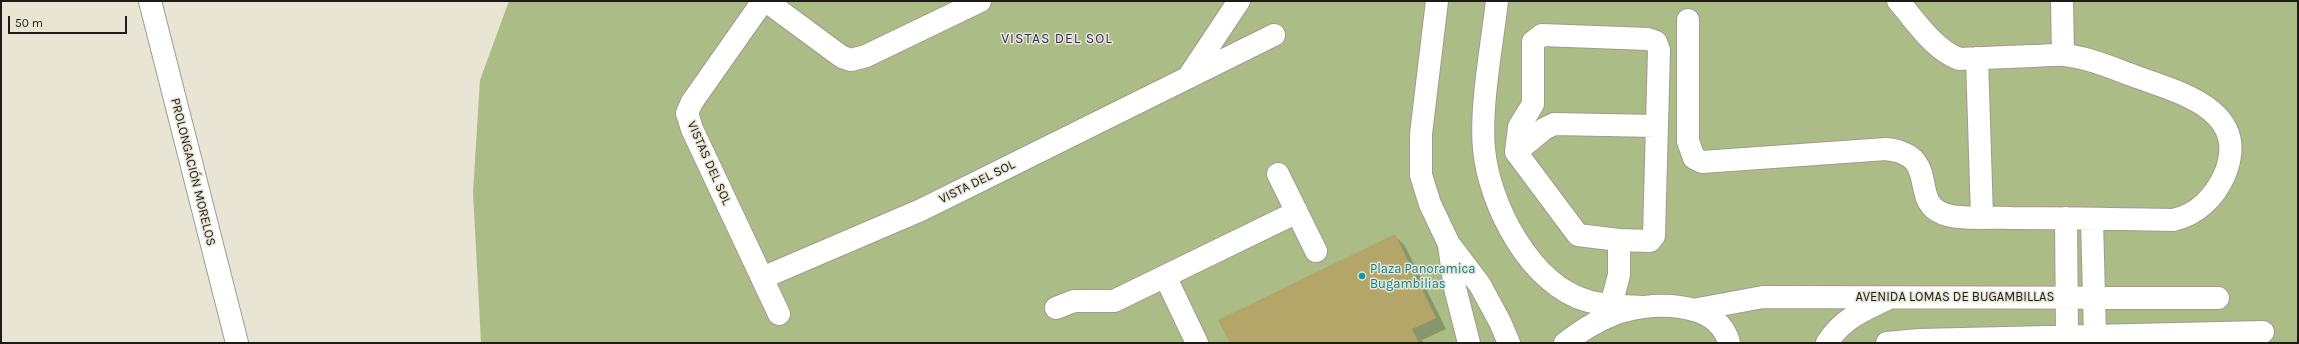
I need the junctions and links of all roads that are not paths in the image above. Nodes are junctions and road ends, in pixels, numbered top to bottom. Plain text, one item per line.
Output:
1 (150, 1) edge
2 (763, 1) edge
3 (766, 1) edge
4 (980, 1) edge
5 (1240, 1) edge
6 (1437, 1) edge
7 (1497, 1) edge
8 (1898, 1) edge
9 (2062, 1) edge
10 (1688, 20) dead end
11 (1274, 35) dead end
12 (2063, 55) junction
13 (1977, 58) junction
14 (1188, 77) junction
15 (1657, 126) junction
16 (1516, 152) junction
17 (1278, 174) dead end
18 (1297, 212) junction
19 (1982, 217) junction
20 (2066, 218) junction
21 (2092, 219) junction
22 (1619, 240) junction
23 (1449, 244) junction
24 (1316, 251) dead end
25 (2093, 261) junction
26 (2066, 262) junction
27 (1165, 276) junction
28 (762, 278) junction
29 (1891, 297) junction
30 (2067, 298) junction
31 (2094, 298) junction
32 (2218, 298) dead end
33 (1611, 305) junction
34 (1642, 307) junction
35 (1056, 308) dead end
36 (1694, 310) junction
37 (779, 314) dead end
38 (2263, 332) dead end
39 (1725, 335) edge
40 (2067, 336) junction
41 (2095, 336) junction
42 (237, 343) edge
43 (1197, 343) edge
44 (1469, 343) edge
45 (1509, 343) edge
46 (1565, 343) edge
47 (1740, 343) edge
48 (1827, 343) edge
49 (1887, 343) edge

1 - 42 street, PROLONGACIÓN MORELOS
2 - 28 street, VISTAS DEL SOL
3 - 4 street
5 - 14 street, VISTA DEL SOL
6 - 23 street
7 - 33 street
8 - 13 street
9 - 12 street
10 - 19 street
11 - 14 street, VISTA DEL SOL
12 - 13 street
12 - 21 street
13 - 19 street
14 - 28 street, VISTA DEL SOL
15 - 16 street
15 - 16 street
15 - 22 street
16 - 22 street
17 - 18 street
18 - 24 street
18 - 27 street
19 - 20 street
20 - 21 street
20 - 26 street
21 - 25 street
22 - 33 street
23 - 44 street
23 - 45 street
25 - 26 street
25 - 31 street
26 - 30 street
27 - 35 street
27 - 43 street
28 - 37 street, VISTAS DEL SOL
29 - 30 street, AVENIDA LOMAS DE BUGAMBILLAS
29 - 36 street, AVENIDA LOMAS DE BUGAMBILLAS
29 - 48 street
30 - 31 street, AVENIDA LOMAS DE BUGAMBILLAS
30 - 40 street
31 - 32 street, AVENIDA LOMAS DE BUGAMBILLAS
31 - 41 street
33 - 34 street
34 - 36 street
34 - 46 street
36 - 39 street
38 - 41 street
39 - 47 street
40 - 41 street
40 - 49 street

